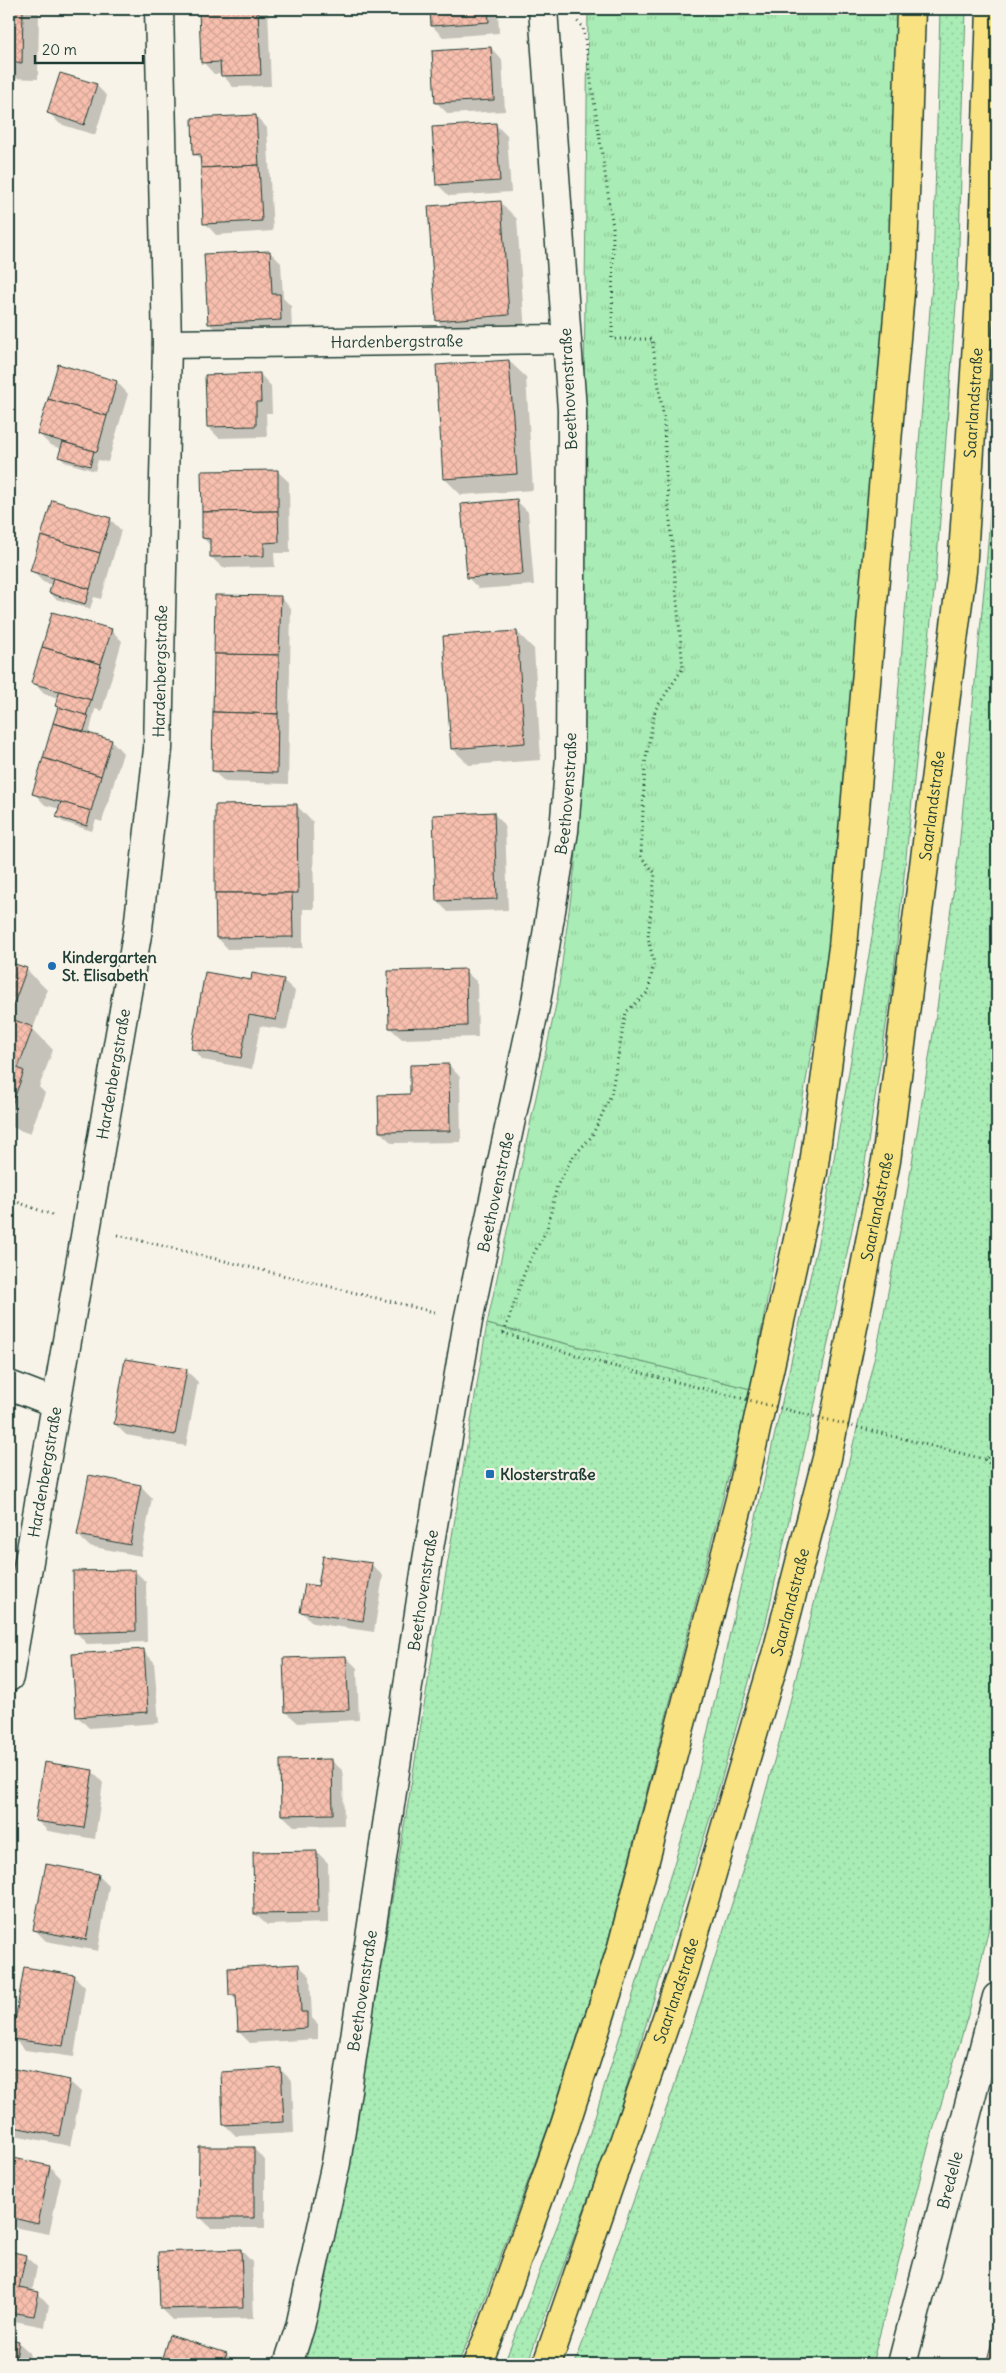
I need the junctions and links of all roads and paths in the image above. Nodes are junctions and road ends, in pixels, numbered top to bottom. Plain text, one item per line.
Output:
1 (159, 9) edge
2 (543, 9) edge
3 (911, 9) edge
4 (991, 9) edge
5 (573, 16) dead end
6 (566, 339) junction
7 (167, 344) junction
8 (9, 1199) edge
9 (86, 1227) junction
10 (468, 1321) junction
11 (504, 1333) junction
12 (9, 1385) edge
13 (56, 1403) junction
14 (997, 1453) edge
15 (984, 1459) junction
16 (997, 1470) edge
17 (9, 1677) edge
18 (997, 1997) edge
19 (288, 2364) edge
20 (476, 2364) edge
21 (547, 2364) edge
22 (902, 2364) edge

1 - 7 street, Hardenbergstraße
2 - 6 street, Beethovenstraße
3 - 20 highway
4 - 21 highway, Saarlandstraße
5 - 11 path
6 - 7 street, Hardenbergstraße
6 - 10 street, Beethovenstraße
7 - 9 street, Hardenbergstraße
8 - 9 path
9 - 10 path
9 - 13 street, Hardenbergstraße
10 - 11 path
10 - 19 street, Beethovenstraße
11 - 15 path, bridge
12 - 13 street
13 - 17 street, Hardenbergstraße
14 - 15 path
15 - 16 path
18 - 22 street, Bredelle

